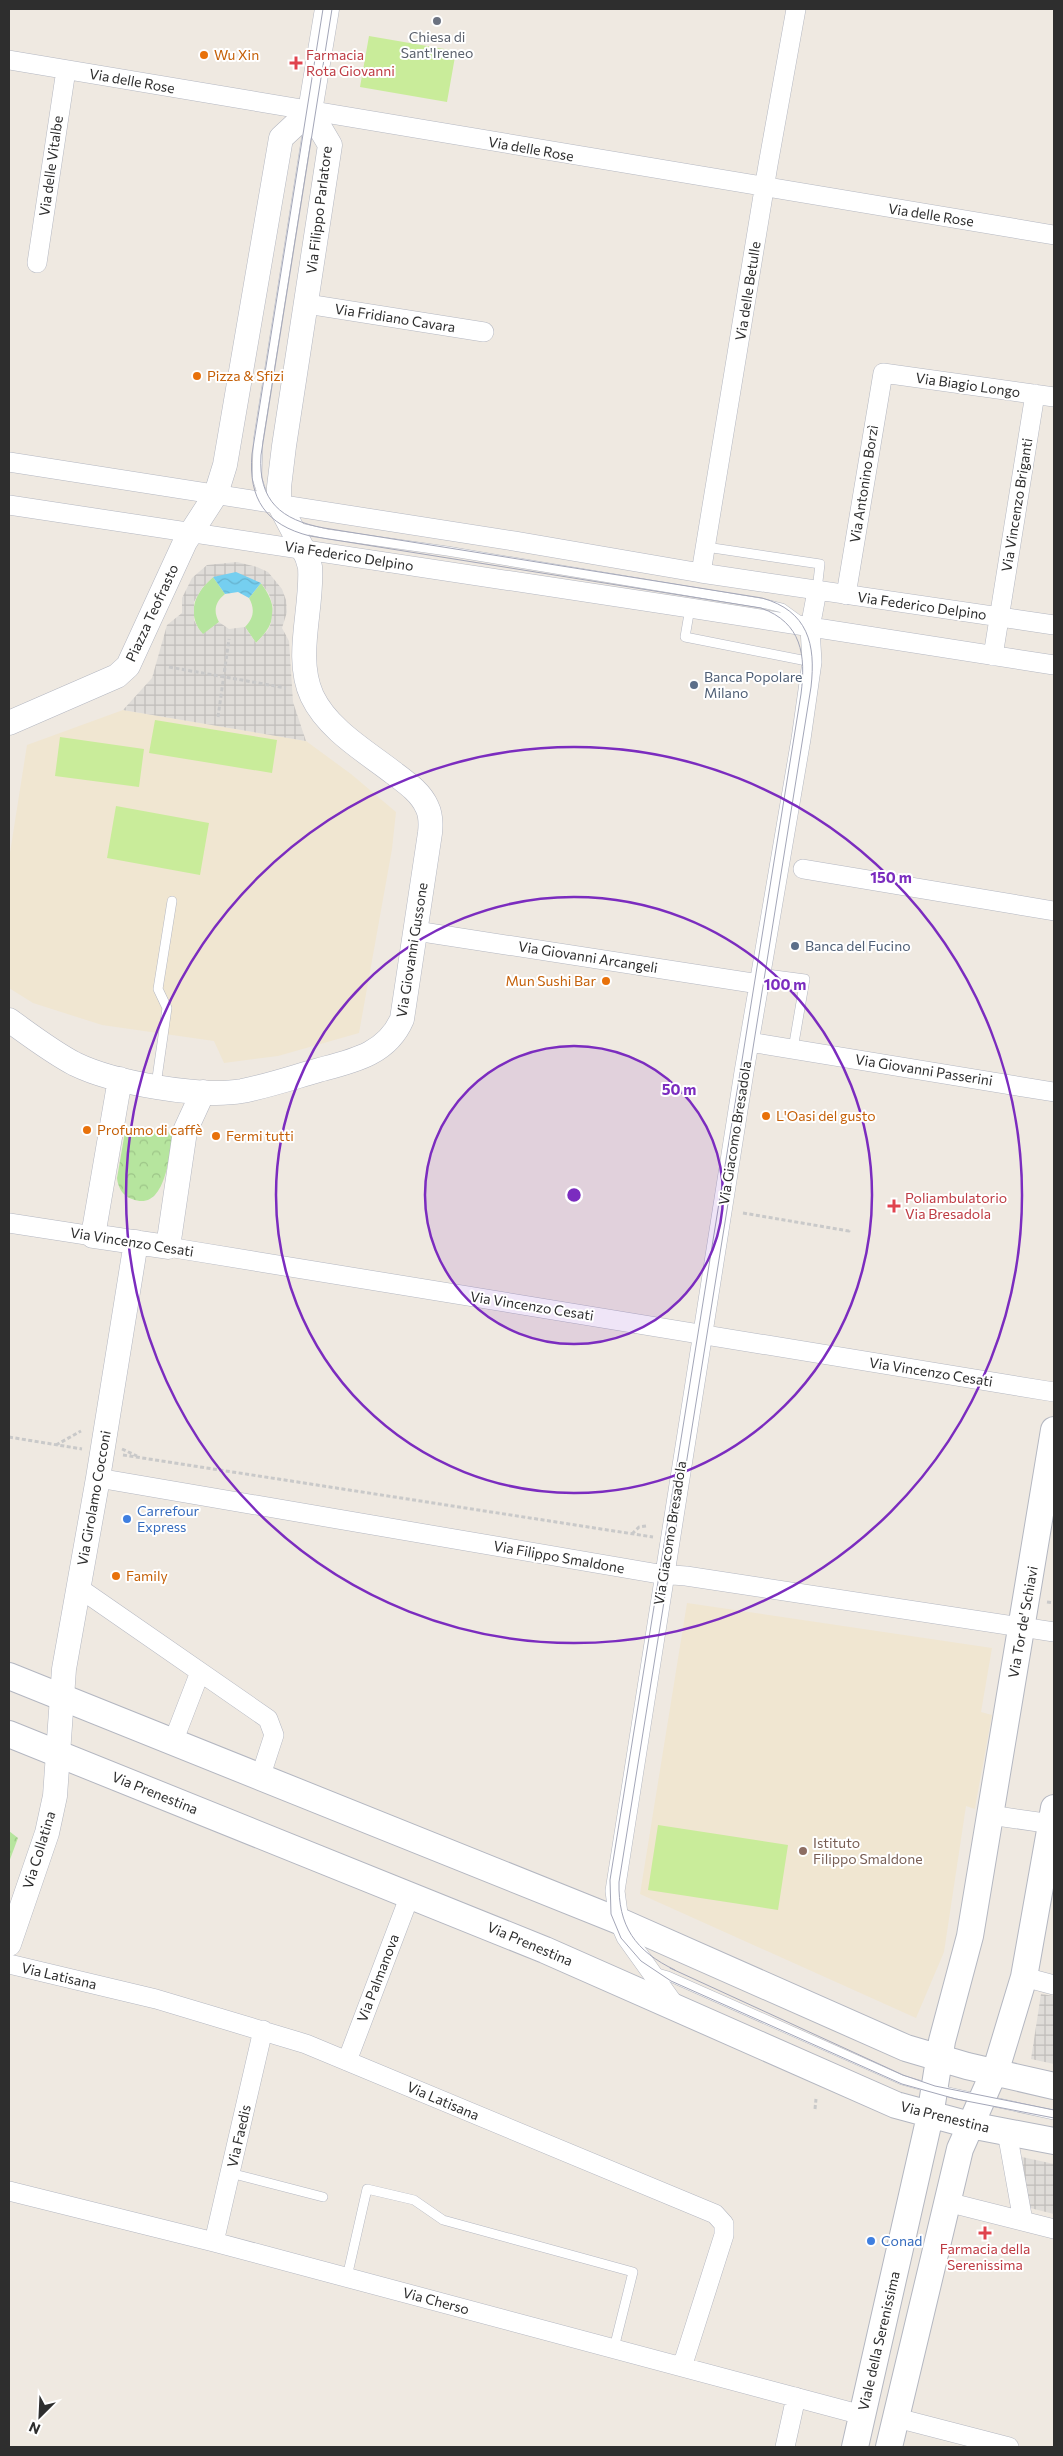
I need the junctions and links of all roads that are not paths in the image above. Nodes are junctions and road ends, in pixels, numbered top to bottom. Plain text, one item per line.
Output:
1 (327, 9) edge
2 (796, 9) edge
3 (9, 60) edge
4 (66, 70) junction
5 (310, 111) junction
6 (764, 188) junction
7 (1054, 235) edge
8 (37, 263) dead end
9 (307, 304) junction
10 (484, 332) dead end
11 (883, 372) joint
12 (1035, 394) junction
13 (1054, 397) edge
14 (9, 462) edge
15 (216, 494) junction
16 (9, 505) edge
17 (278, 510) junction
18 (191, 532) junction
19 (706, 547) junction
20 (302, 548) junction
21 (701, 573) junction
22 (817, 591) junction
23 (846, 595) junction
24 (693, 600) junction
25 (999, 616) junction
26 (1054, 625) edge
27 (810, 628) junction
28 (993, 656) junction
29 (812, 662) junction
30 (1054, 666) edge
31 (9, 723) edge
32 (803, 869) dead end
33 (172, 900) dead end
34 (1054, 912) edge
35 (416, 930) junction
36 (760, 978) junction
37 (9, 1020) edge
38 (749, 1042) junction
39 (793, 1049) junction
40 (120, 1079) junction
41 (156, 1085) junction
42 (203, 1092) junction
43 (1054, 1092) edge
44 (9, 1223) edge
45 (93, 1236) junction
46 (136, 1242) junction
47 (168, 1247) junction
48 (703, 1334) junction
49 (1054, 1392) edge
50 (1054, 1430) edge
51 (98, 1478) junction
52 (664, 1574) junction
53 (79, 1588) junction
54 (1022, 1627) junction
55 (1054, 1632) edge
56 (200, 1672) junction
57 (9, 1676) edge
58 (61, 1699) junction
59 (9, 1734) edge
60 (173, 1742) junction
61 (60, 1755) junction
62 (260, 1778) junction
63 (990, 1815) junction
64 (1053, 1816) edge
65 (410, 1895) junction
66 (619, 1921) junction
67 (9, 1944) edge
68 (9, 1964) edge
69 (648, 1969) junction
70 (1024, 1977) junction
71 (1054, 1985) edge
72 (676, 2007) junction
73 (263, 2030) junction
74 (939, 2058) junction
75 (346, 2061) junction
76 (994, 2073) junction
77 (1054, 2086) edge
78 (934, 2089) junction
79 (982, 2099) junction
80 (1054, 2115) edge
81 (930, 2116) junction
82 (970, 2125) junction
83 (1007, 2132) junction
84 (1054, 2141) edge
85 (230, 2173) junction
86 (9, 2191) edge
87 (323, 2196) dead end
88 (947, 2202) junction
89 (1023, 2221) junction
90 (1054, 2229) edge
91 (214, 2242) junction
92 (347, 2277) junction
93 (614, 2348) junction
94 (682, 2367) junction
95 (796, 2397) junction
96 (862, 2415) junction
97 (897, 2418) junction
98 (785, 2447) edge
99 (854, 2447) edge
100 (889, 2447) edge
101 (1009, 2447) edge

1 - 5 street
2 - 6 street, Via delle Betulle
3 - 4 street, Via delle Rose
4 - 5 street, Via delle Rose
4 - 8 street, Via delle Vitalbe
5 - 6 street, Via delle Rose
5 - 9 street, Via Filippo Parlatore
5 - 15 street
5 - 17 lane
6 - 7 street, Via delle Rose
6 - 19 street, Via delle Betulle
9 - 10 street, Via Fridiano Cavara
9 - 17 street, Via Filippo Parlatore
11 - 12 street, Via Biagio Longo
11 - 23 street, Via Antonino Borzì
12 - 13 street, Via Biagio Longo
12 - 25 street, Via Vincenzo Briganti
14 - 15 street, Via Federico Delpino
15 - 17 street, Via Federico Delpino
15 - 18 street, Piazza Teofrasto
16 - 18 street, Via Federico Delpino
17 - 20 street
17 - 21 street, Via Federico Delpino
17 - 24 lane, Via Federico Delpino
18 - 20 street, Via Federico Delpino
18 - 31 street, Piazza Teofrasto
19 - 21 street, Via delle Betulle
19 - 22 lane
20 - 24 street, Via Federico Delpino
20 - 35 street, Via Giovanni Gussone
21 - 22 street, Via Federico Delpino
22 - 23 street, Via Federico Delpino
22 - 27 street
23 - 25 street, Via Federico Delpino
24 - 27 street
24 - 29 lane
25 - 26 street, Via Federico Delpino
25 - 28 street, Via Federico Delpino
27 - 28 street
27 - 29 street
28 - 30 street
29 - 36 street
32 - 34 street
33 - 41 lane
35 - 36 street, Via Giovanni Arcangeli
35 - 42 street, Via Giovanni Gussone
36 - 38 street, Via Giacomo Bresadola
36 - 39 lane
37 - 40 street, Via Giovanni Gussone
38 - 39 street, Via Giovanni Passerini
38 - 48 street, Via Giacomo Bresadola
39 - 43 street, Via Giovanni Passerini
40 - 41 street, Via Giovanni Gussone
40 - 45 street
41 - 42 street, Via Giovanni Gussone
42 - 47 street
44 - 45 street, Via Vincenzo Cesati
45 - 46 street, Via Vincenzo Cesati
46 - 47 street, Via Vincenzo Cesati
46 - 51 street, Via Girolamo Cocconi
47 - 48 street, Via Vincenzo Cesati
48 - 49 street, Via Vincenzo Cesati
48 - 52 street, Via Giacomo Bresadola
50 - 54 main road, Via Tor de' Schiavi
51 - 52 street, Via Filippo Smaldone
51 - 53 street, Via Girolamo Cocconi
52 - 54 street, Via Filippo Smaldone
52 - 66 street, Via Giacomo Bresadola
53 - 56 street
53 - 58 street, Via Girolamo Cocconi
54 - 55 street, Via Filippo Smaldone
54 - 63 main road, Via Tor de' Schiavi
56 - 60 street
56 - 62 street
57 - 58 main road
58 - 60 main road
58 - 61 street, Via Girolamo Cocconi
59 - 61 main road, Via Prenestina
60 - 62 main road
61 - 65 main road, Via Prenestina
61 - 67 street, Via Collatina
62 - 66 main road
63 - 64 street
63 - 74 main road, Via Tor de' Schiavi
64 - 70 main road
65 - 72 main road, Via Prenestina
65 - 75 street, Via Palmanova
66 - 69 street, Via Giacomo Bresadola
66 - 74 main road
68 - 73 street, Via Latisana
69 - 72 street, Via Giacomo Bresadola
69 - 78 lane
70 - 71 street
70 - 76 main road
72 - 81 main road, Via Prenestina
73 - 75 street, Via Latisana
73 - 85 street, Via Faedis
74 - 76 main road
74 - 78 main road, Viale della Serenissima
75 - 94 street, Via Latisana
76 - 77 main road
76 - 79 main road
78 - 79 lane
78 - 81 main road, Viale della Serenissima
79 - 80 lane
79 - 82 main road
81 - 82 main road, Via Prenestina
81 - 96 main road, Viale della Serenissima
82 - 83 main road, Via Prenestina
82 - 88 main road
83 - 84 main road, Via Prenestina
83 - 89 street
85 - 87 lane
85 - 91 street, Via Faedis
86 - 91 street, Via Cherso
88 - 89 street
88 - 97 main road
89 - 90 street
91 - 92 street, Via Cherso
92 - 93 street, Via Cherso
92 - 93 lane
93 - 94 street, Via Cherso
94 - 95 street, Via Cherso
95 - 96 street, Via Cherso
95 - 98 street
96 - 99 main road, Viale della Serenissima
97 - 100 main road
97 - 101 street

